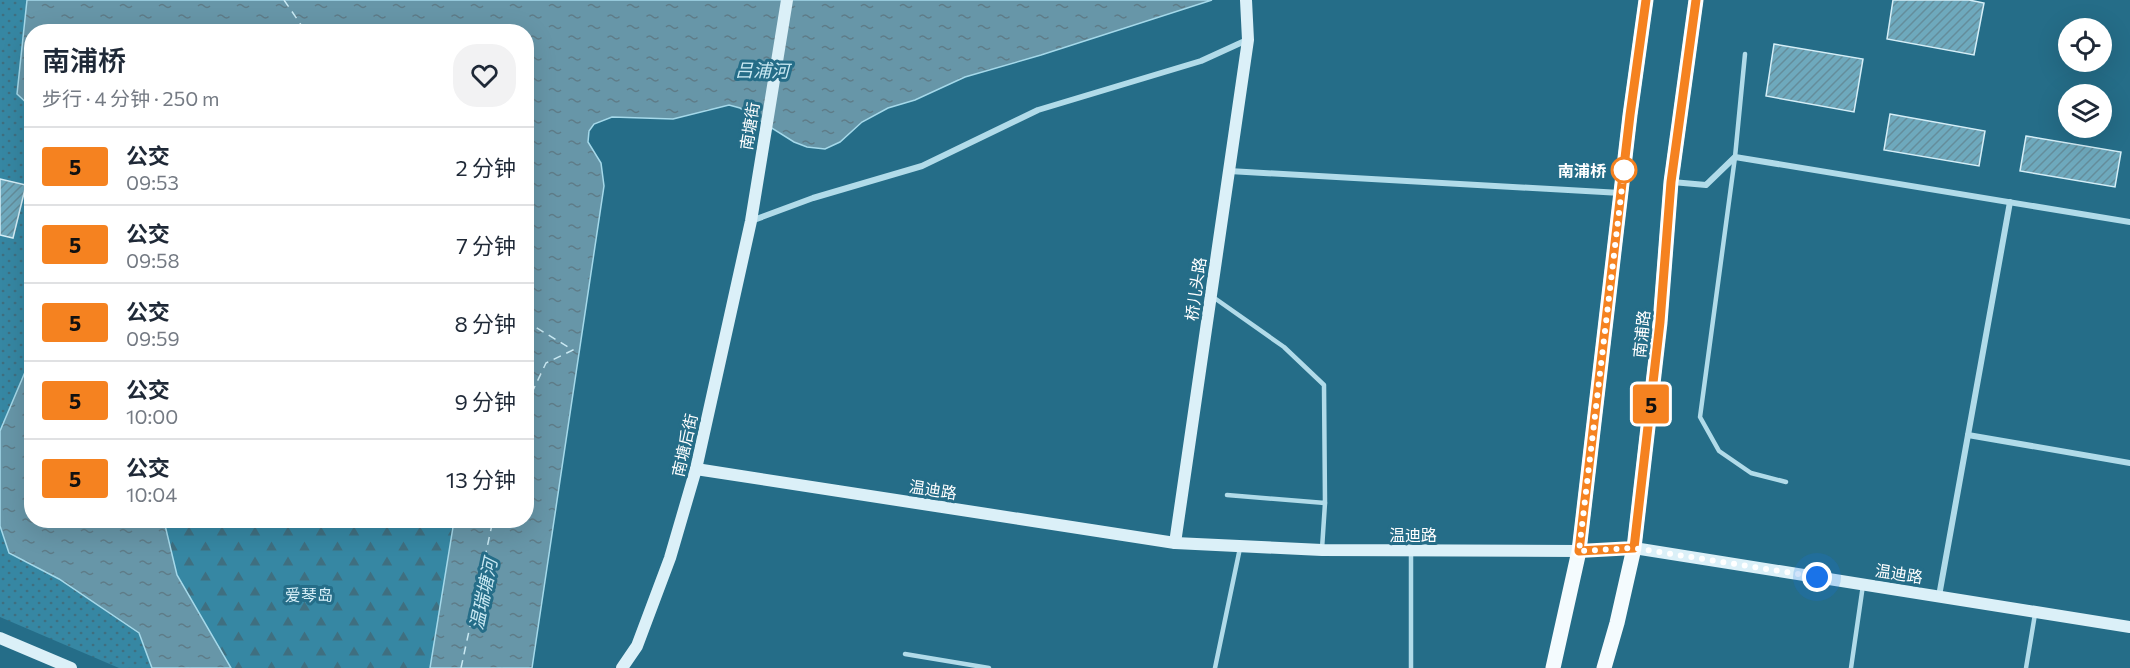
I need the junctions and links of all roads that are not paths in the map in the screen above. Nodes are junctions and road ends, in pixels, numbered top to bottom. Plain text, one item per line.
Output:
1 (787, 0) edge
2 (1246, 0) edge
3 (1646, 0) edge
4 (1696, 0) edge
5 (1248, 40) junction
6 (1745, 54) dead end
7 (1735, 157) junction
8 (1229, 171) junction
9 (1671, 182) junction
10 (1621, 193) junction
11 (2010, 202) junction
12 (751, 221) junction
13 (2130, 222) edge
14 (1211, 295) junction
15 (1968, 435) junction
16 (2130, 463) edge
17 (696, 469) junction
18 (1786, 482) dead end
19 (1227, 495) dead end
20 (1325, 503) junction
21 (1175, 543) junction
22 (1240, 546) junction
23 (1634, 548) junction
24 (1322, 550) junction
25 (1411, 550) junction
26 (1579, 551) junction
27 (1863, 584) junction
28 (1939, 596) junction
29 (2036, 612) junction
30 (2130, 627) edge
31 (0, 638) edge
32 (905, 654) dead end
33 (71, 668) edge
34 (622, 668) edge
35 (989, 668) edge
36 (1215, 668) edge
37 (1411, 668) edge
38 (1553, 668) edge
39 (1604, 668) edge
40 (1851, 668) edge
41 (2026, 668) edge

1 - 12 street, 南塘街
2 - 5 street, 桥儿头路
3 - 10 main road
4 - 9 main road, 南浦路
5 - 8 street, 桥儿头路
5 - 12 street
6 - 7 lane
7 - 9 street
7 - 11 street
7 - 18 lane
8 - 10 street
8 - 14 street, 桥儿头路
9 - 23 main road, 南浦路
10 - 26 main road
11 - 13 street
11 - 15 street
12 - 17 street, 南塘后街
14 - 20 lane
14 - 21 street, 桥儿头路
15 - 16 street
15 - 28 street
17 - 21 street, 温迪路
17 - 34 street, 南塘后街
19 - 20 lane
20 - 24 lane
21 - 22 street, 温迪路
22 - 24 street, 温迪路
22 - 36 lane
23 - 26 street, 温迪路
23 - 27 street, 温迪路
23 - 39 main road, 南浦路
24 - 25 street, 温迪路
25 - 26 street, 温迪路
25 - 37 lane
26 - 38 main road
27 - 28 street, 温迪路
27 - 40 lane
28 - 29 street, 温迪路
29 - 30 street, 温迪路
29 - 41 lane
31 - 33 street
32 - 35 lane

